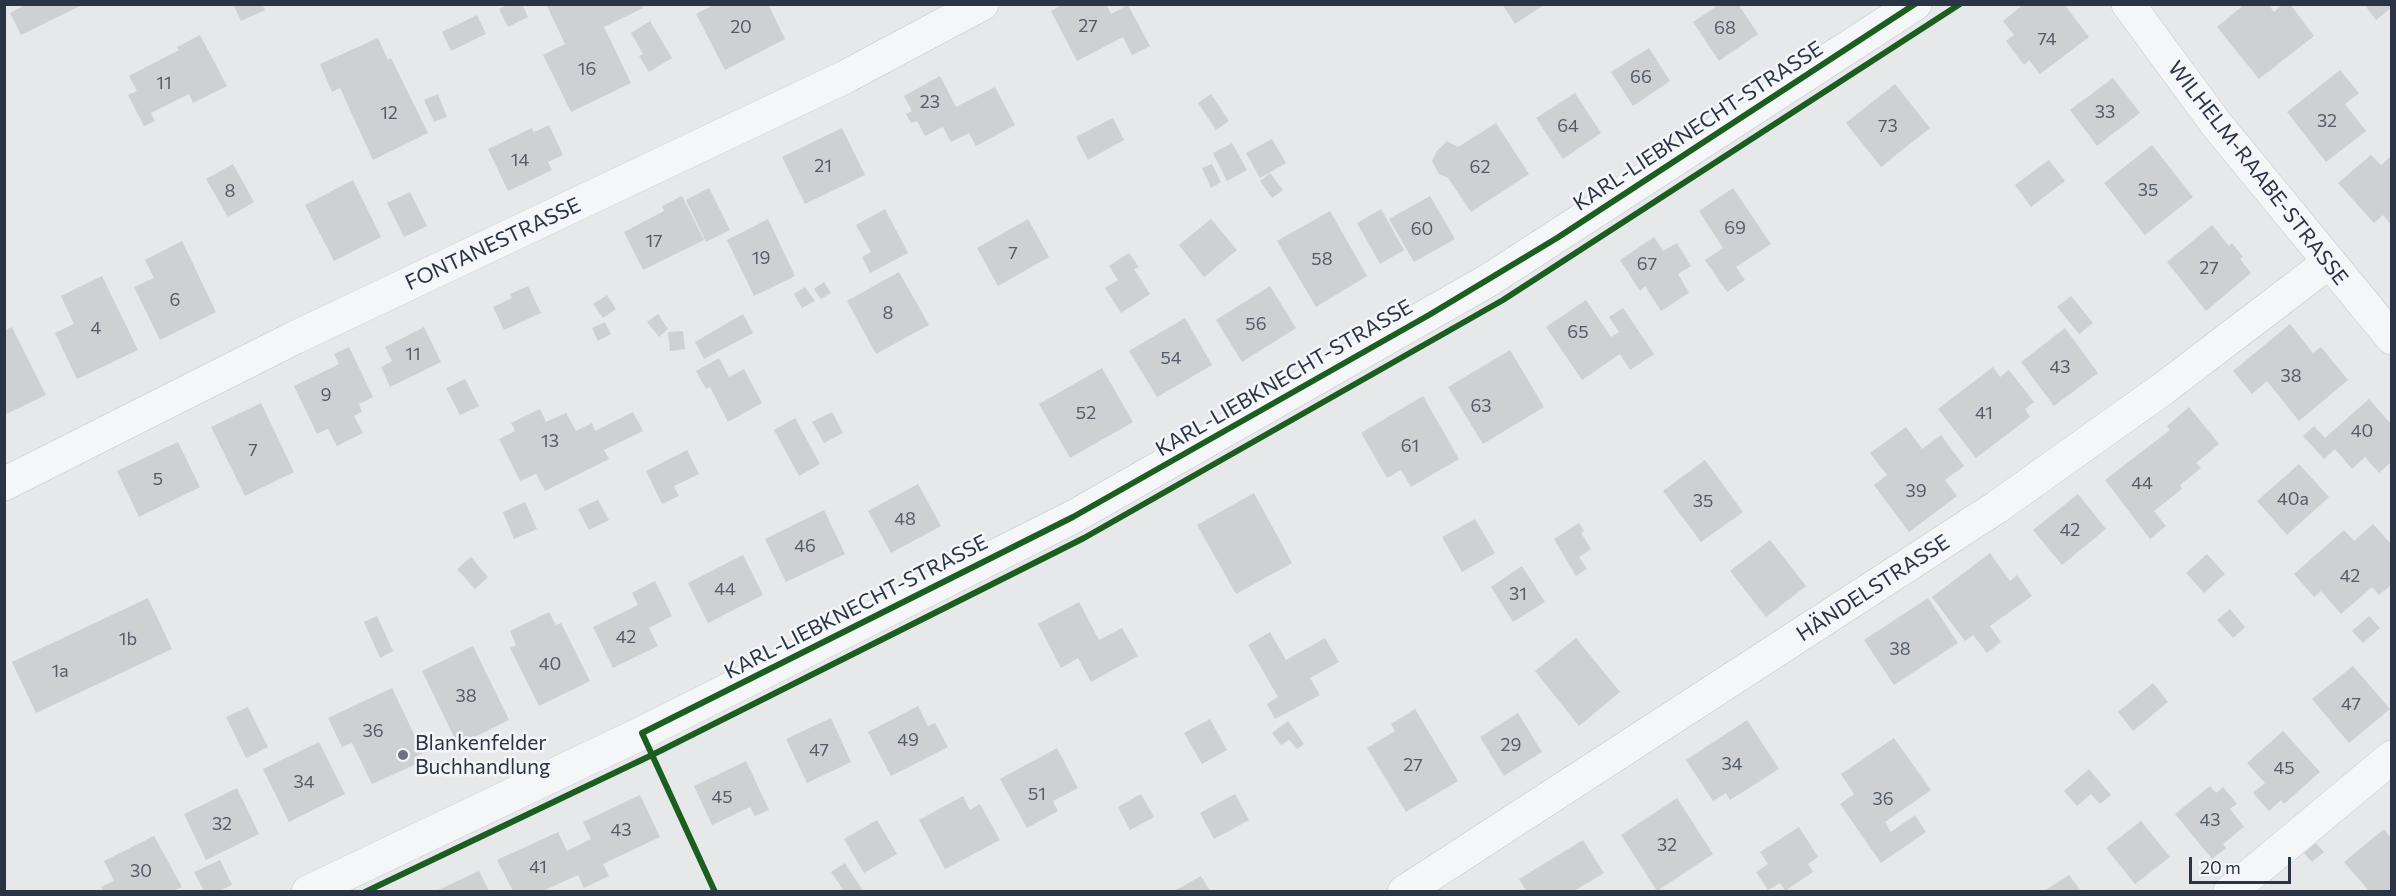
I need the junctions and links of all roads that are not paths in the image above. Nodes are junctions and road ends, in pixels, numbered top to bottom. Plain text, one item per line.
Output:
1 (982, 4) edge
2 (1915, 4) edge
3 (2128, 4) edge
4 (2328, 263) junction
5 (2391, 338) edge
6 (4, 484) edge
7 (2391, 757) edge
8 (308, 891) edge
9 (1404, 891) edge
10 (2230, 891) edge

1 - 6 street, FONTANESTRASSE
2 - 8 street, KARL-LIEBKNECHT-STRASSE
3 - 4 street, WILHELM-RAABE-STRASSE
4 - 5 street, WILHELM-RAABE-STRASSE
4 - 9 street, HÄNDELSTRASSE
7 - 10 street

